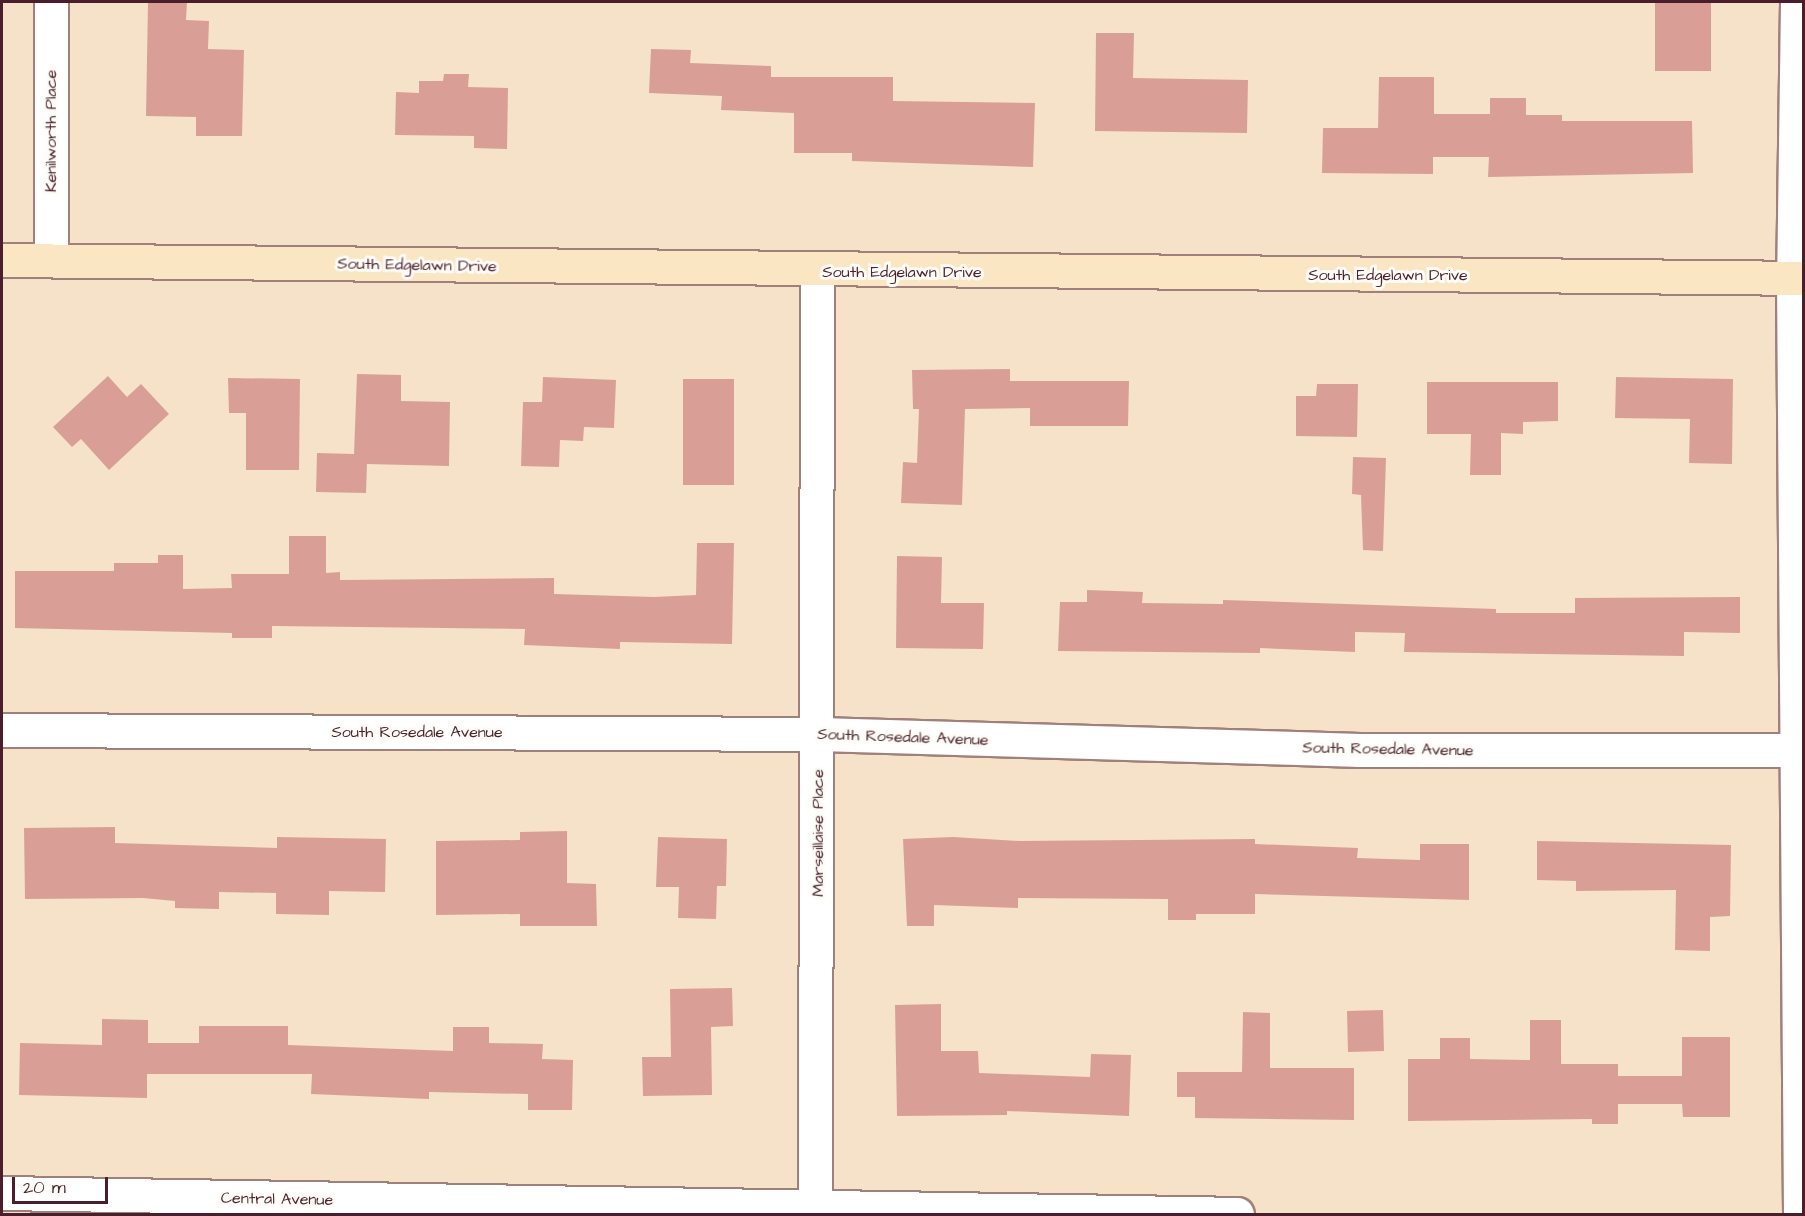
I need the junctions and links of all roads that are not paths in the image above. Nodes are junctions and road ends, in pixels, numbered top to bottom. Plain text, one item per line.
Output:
1 (51, 2) edge
2 (1797, 2) edge
3 (2, 260) edge
4 (51, 260) junction
5 (817, 271) junction
6 (1798, 278) edge
7 (2, 730) edge
8 (819, 734) junction
9 (1800, 750) edge
10 (2, 1193) edge
11 (815, 1212) edge
12 (1237, 1215) edge
13 (1800, 1215) edge

1 - 4 street, Kenilworth Place
2 - 6 street
3 - 4 street, South Edgelawn Drive
4 - 5 street, South Edgelawn Drive
5 - 6 street, South Edgelawn Drive
5 - 8 street, Marseillaise Place
6 - 9 street
7 - 8 street, South Rosedale Avenue
8 - 9 street, South Rosedale Avenue
8 - 11 street, Marseillaise Place
9 - 13 street
10 - 11 street, Central Avenue
11 - 12 street, Central Avenue

